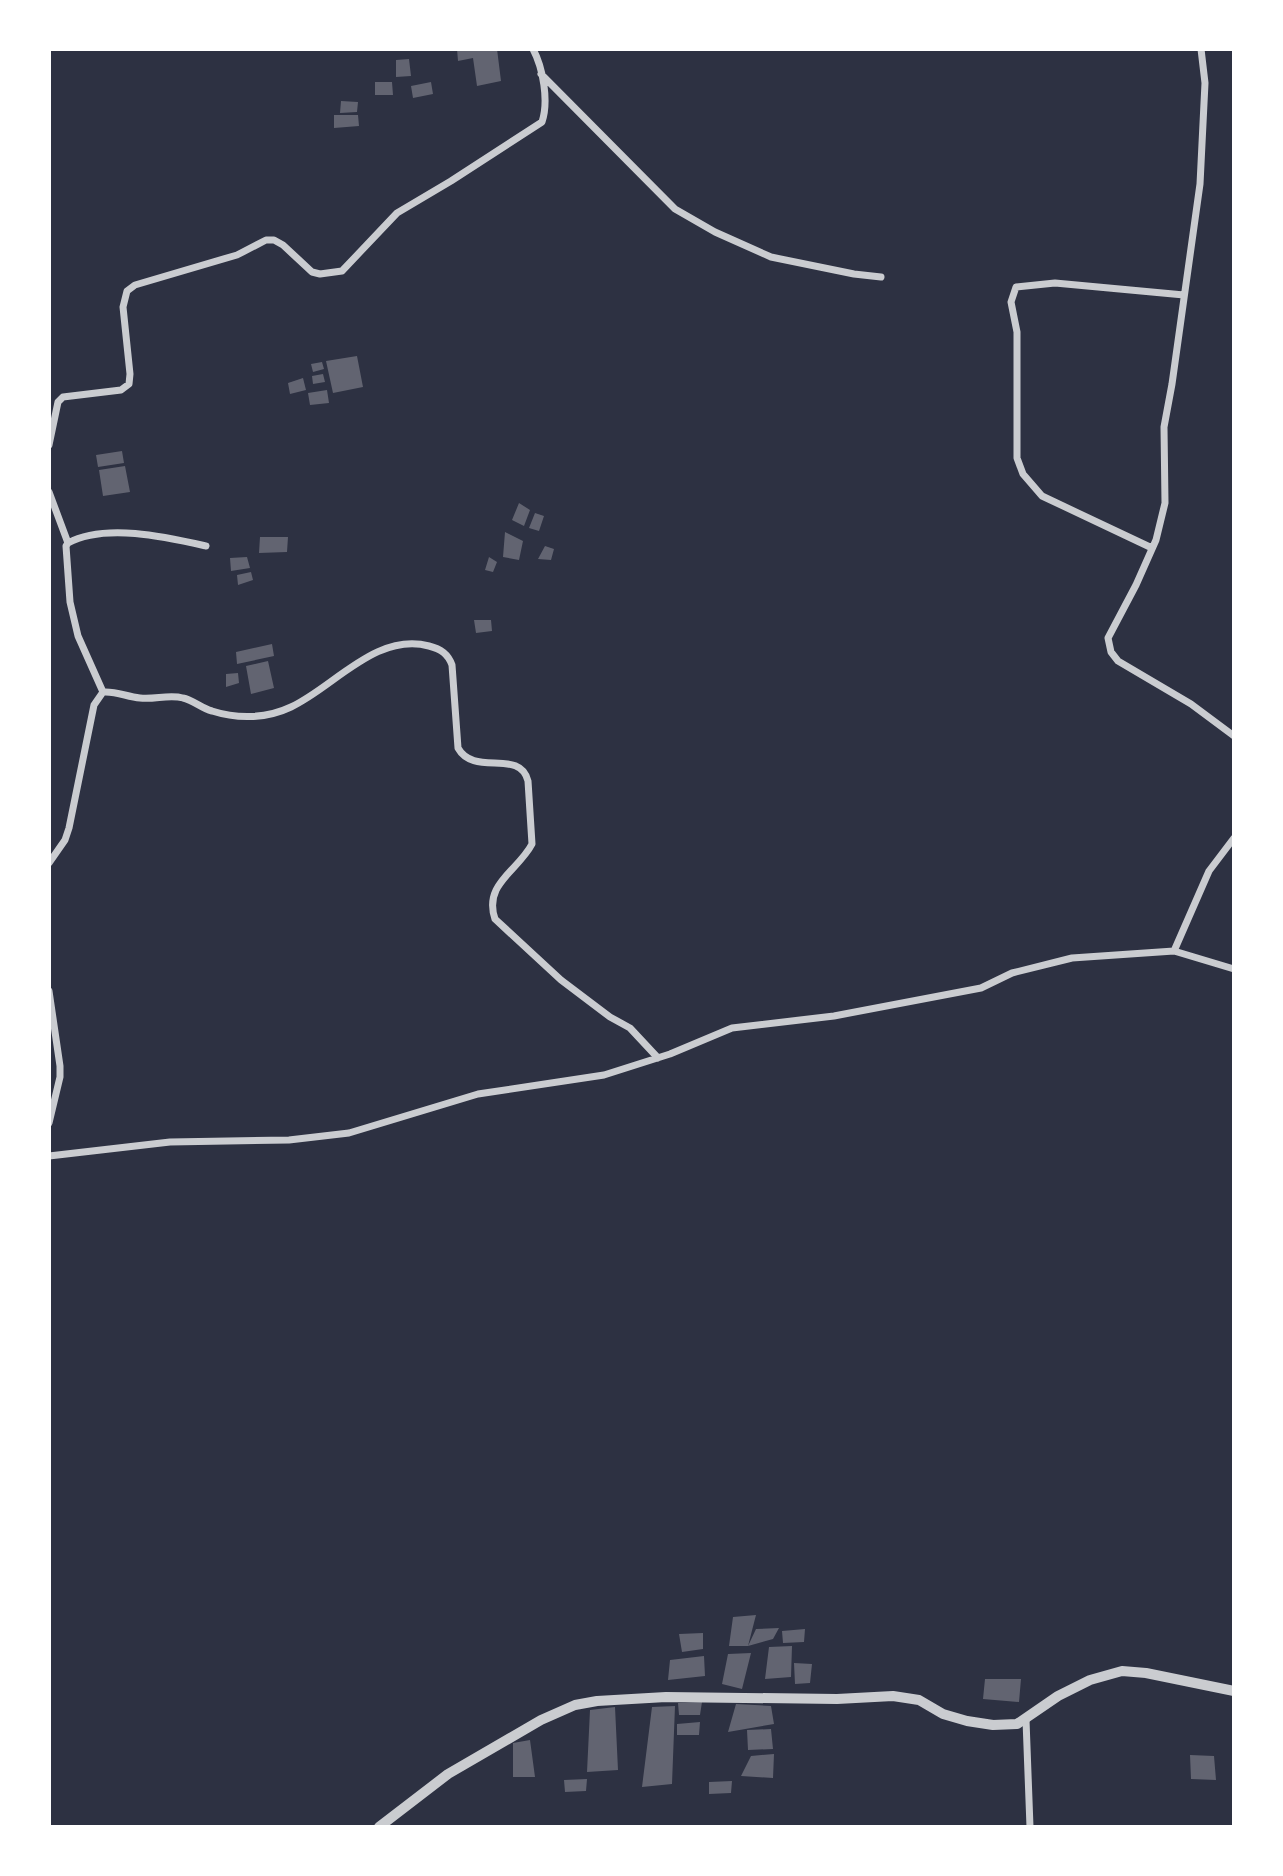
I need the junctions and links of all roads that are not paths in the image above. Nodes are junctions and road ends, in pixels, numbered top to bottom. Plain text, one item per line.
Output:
1 (533, 49) edge
2 (1201, 49) edge
3 (541, 74) junction
4 (881, 277) dead end
5 (1184, 295) junction
6 (49, 445) edge
7 (49, 492) edge
8 (68, 544) junction
9 (205, 545) dead end
10 (1152, 548) junction
11 (103, 692) junction
12 (1234, 736) edge
13 (1234, 838) edge
14 (49, 863) edge
15 (1174, 951) junction
16 (1234, 969) edge
17 (49, 991) edge
18 (658, 1058) junction
19 (49, 1123) edge
20 (49, 1156) edge
21 (1234, 1691) edge
22 (1026, 1720) junction
23 (379, 1827) edge
24 (1030, 1827) edge

1 - 3 street
2 - 5 street
3 - 4 street
3 - 6 street
5 - 10 street
5 - 10 street
7 - 8 street
8 - 9 street
8 - 11 street
10 - 12 street
11 - 14 street
11 - 18 street
13 - 15 street
15 - 16 street
15 - 18 street
17 - 19 street
18 - 20 street
21 - 22 street
22 - 23 street
22 - 24 street

